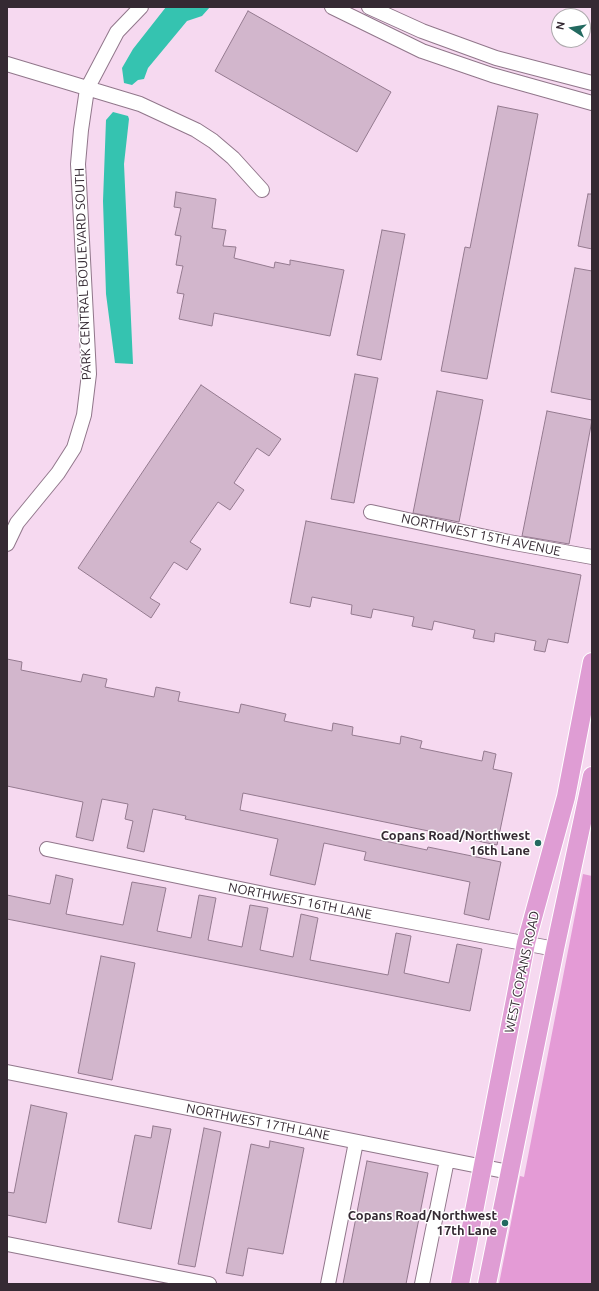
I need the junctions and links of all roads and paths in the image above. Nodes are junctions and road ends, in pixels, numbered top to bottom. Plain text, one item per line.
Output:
1 (141, 7) edge
2 (332, 7) edge
3 (369, 7) edge
4 (134, 12) edge
5 (7, 64) edge
6 (592, 83) edge
7 (87, 89) junction
8 (592, 103) edge
9 (262, 190) dead end
10 (371, 512) dead end
11 (7, 544) edge
12 (592, 557) edge
13 (592, 662) edge
14 (592, 776) edge
15 (47, 849) dead end
16 (526, 943) junction
17 (555, 949) junction
18 (7, 1072) edge
19 (356, 1142) junction
20 (447, 1160) junction
21 (483, 1167) junction
22 (509, 1172) junction
23 (7, 1244) edge
24 (181, 1282) edge
25 (209, 1284) edge
26 (328, 1284) edge
27 (422, 1284) edge
28 (460, 1284) edge
29 (487, 1284) edge

1 - 4 street, PARK CENTRAL BOULEVARD SOUTH
2 - 8 street
3 - 6 street
4 - 7 street, PARK CENTRAL BOULEVARD SOUTH
5 - 7 street
7 - 9 street
7 - 11 street, PARK CENTRAL BOULEVARD SOUTH
10 - 12 street, NORTHWEST 15TH AVENUE
13 - 16 main road, WEST COPANS ROAD
14 - 17 main road, WEST COPANS ROAD
15 - 16 street, NORTHWEST 16TH LANE
16 - 17 street, NORTHWEST 16TH LANE
16 - 21 main road, WEST COPANS ROAD
17 - 22 main road, WEST COPANS ROAD
18 - 19 street, NORTHWEST 17TH LANE
19 - 20 street, NORTHWEST 17TH LANE
19 - 26 street
20 - 21 street, NORTHWEST 17TH LANE
20 - 27 street
21 - 22 street, NORTHWEST 17TH LANE
21 - 28 main road, WEST COPANS ROAD
22 - 29 main road, WEST COPANS ROAD
23 - 24 street
24 - 25 street

